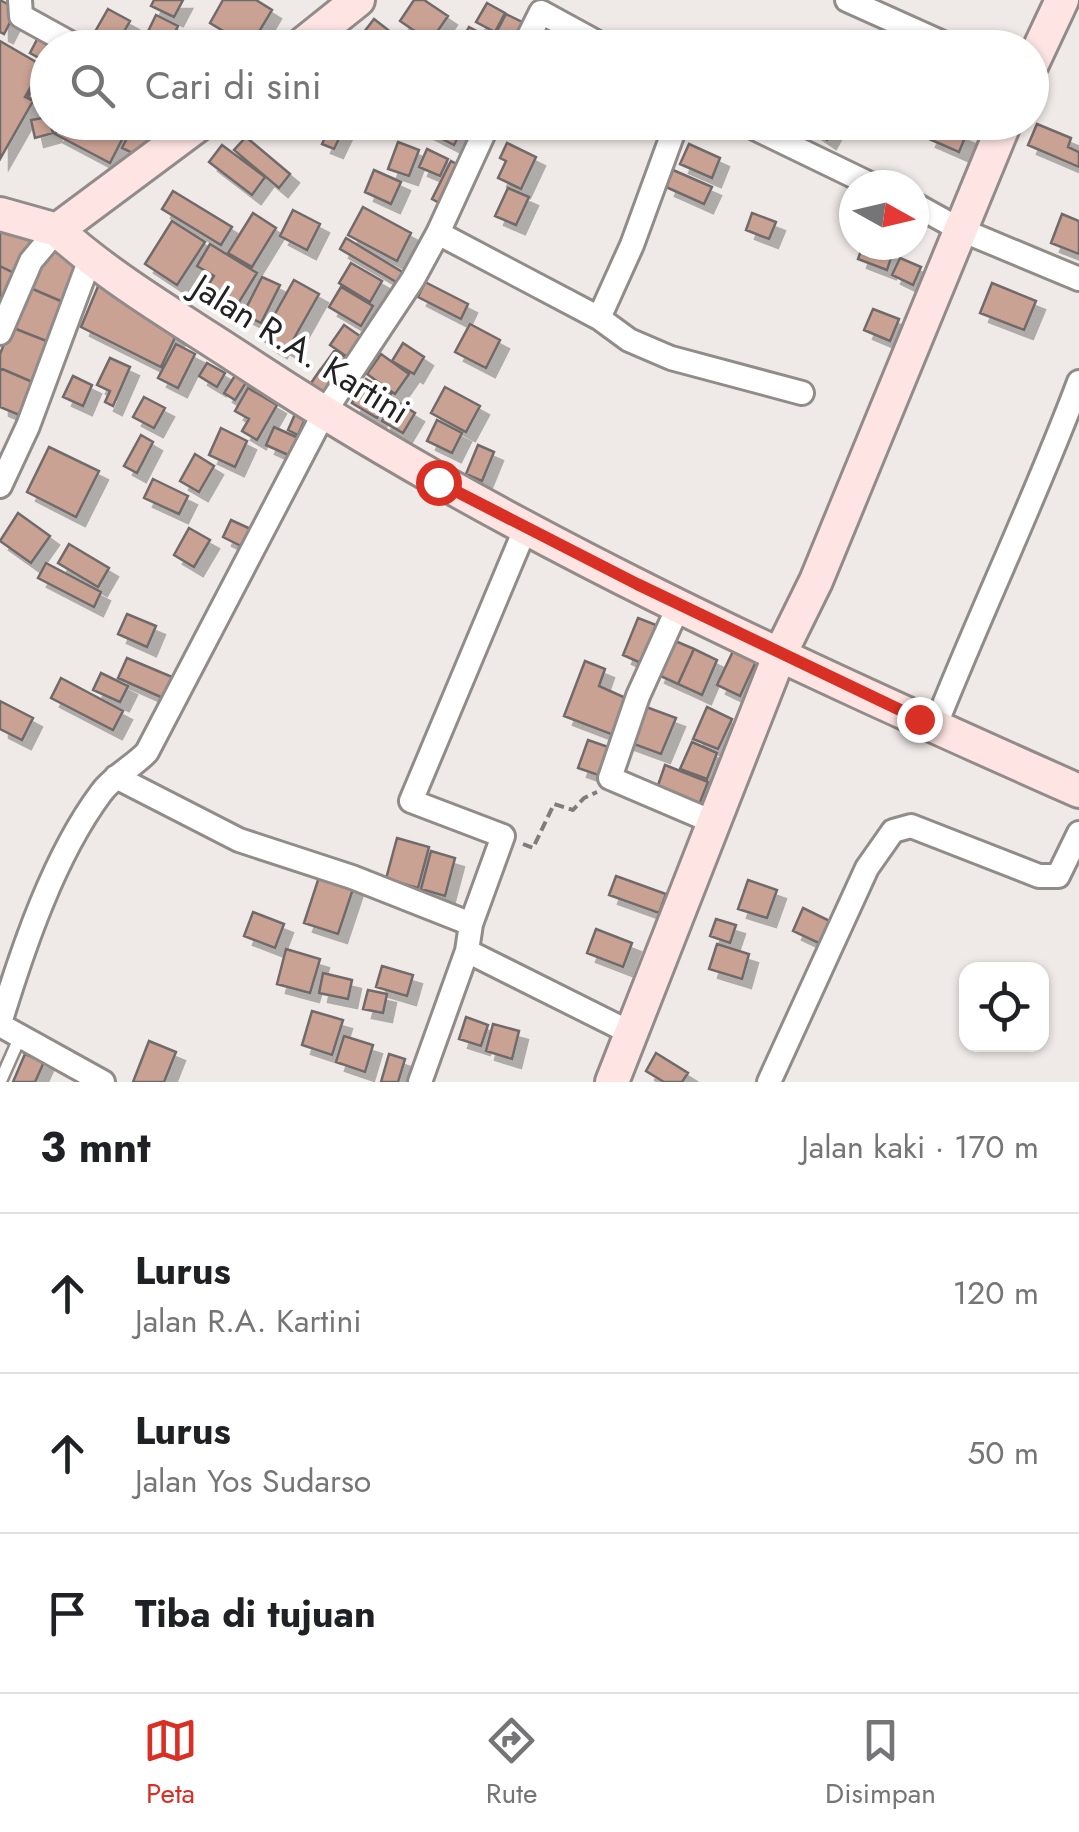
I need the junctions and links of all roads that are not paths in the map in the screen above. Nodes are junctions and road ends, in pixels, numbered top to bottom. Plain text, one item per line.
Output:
1 (20, 0) edge
2 (358, 0) edge
3 (847, 0) edge
4 (1062, 0) edge
5 (544, 6) edge
6 (46, 30) edge
7 (320, 30) edge
8 (533, 30) edge
9 (580, 30) edge
10 (914, 30) edge
11 (1048, 30) edge
12 (179, 140) edge
13 (481, 140) edge
14 (670, 140) edge
15 (779, 140) edge
16 (997, 140) edge
17 (841, 170) edge
18 (929, 212) edge
19 (0, 214) edge
20 (959, 229) junction
21 (58, 230) junction
22 (438, 234) junction
23 (90, 259) junction
24 (1079, 280) edge
25 (599, 318) junction
26 (0, 333) edge
27 (1079, 382) edge
28 (802, 394) dead end
29 (324, 413) junction
30 (0, 486) edge
31 (526, 527) junction
32 (680, 605) junction
33 (780, 654) junction
34 (936, 727) junction
35 (116, 777) junction
36 (1079, 791) edge
37 (713, 822) junction
38 (1079, 833) edge
39 (471, 924) junction
40 (467, 950) junction
41 (6, 1028) edge
42 (629, 1032) junction
43 (0, 1082) edge
44 (103, 1082) edge
45 (420, 1082) edge
46 (612, 1082) edge
47 (769, 1082) edge

1 - 6 street
2 - 7 street
3 - 10 street
4 - 11 street
5 - 8 street
5 - 9 street
12 - 21 street
13 - 22 street
14 - 25 street
15 - 17 street
16 - 20 street
18 - 20 street
19 - 21 street
20 - 24 street
20 - 33 street
21 - 23 street, Jalan R.A. Kartini
21 - 26 street
22 - 25 street
22 - 29 street
23 - 29 street, Jalan R.A. Kartini
23 - 30 street
25 - 28 street
27 - 34 street
29 - 31 street, Jalan R.A. Kartini
29 - 35 street
31 - 32 street, Jalan R.A. Kartini
31 - 39 street
32 - 33 street, Jalan R.A. Kartini
32 - 37 street
33 - 34 street, Jalan R.A. Kartini
33 - 37 street
34 - 36 street, Jalan R.A. Kartini
35 - 39 street
35 - 41 street
37 - 42 street
38 - 47 street
39 - 40 street
40 - 42 street
40 - 45 street
41 - 43 lane
41 - 44 street
42 - 46 street

